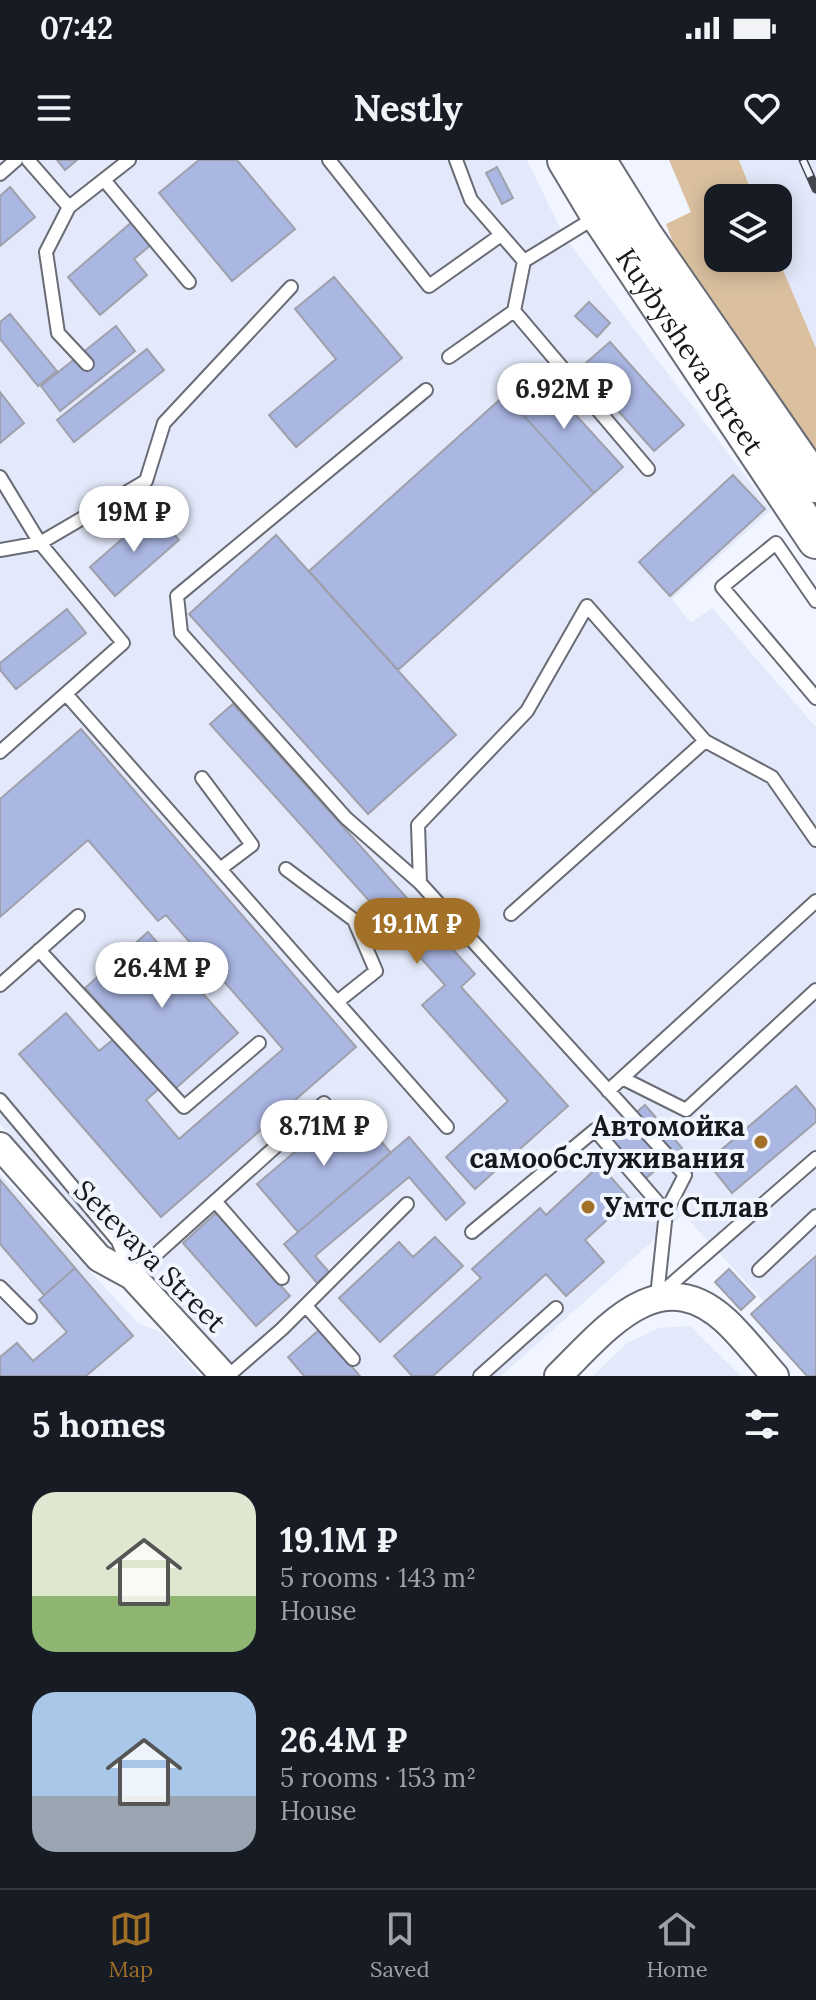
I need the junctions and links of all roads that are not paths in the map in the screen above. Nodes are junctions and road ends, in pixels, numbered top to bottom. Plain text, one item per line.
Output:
1 (16, 160) edge
2 (28, 160) edge
3 (129, 160) edge
4 (329, 160) edge
5 (456, 160) edge
6 (566, 160) edge
7 (597, 160) edge
8 (0, 174) edge
9 (105, 181) junction
10 (69, 207) junction
11 (599, 215) junction
12 (501, 235) junction
13 (524, 261) junction
14 (189, 282) dead end
15 (291, 287) dead end
16 (514, 311) junction
17 (449, 357) dead end
18 (87, 364) dead end
19 (426, 390) dead end
20 (648, 469) dead end
21 (0, 477) edge
22 (816, 484) edge
23 (816, 540) edge
24 (40, 543) junction
25 (0, 550) edge
26 (816, 601) edge
27 (66, 694) junction
28 (816, 698) edge
29 (705, 741) junction
30 (0, 752) edge
31 (202, 778) dead end
32 (816, 840) edge
33 (220, 869) junction
34 (286, 869) dead end
35 (420, 883) junction
36 (816, 901) edge
37 (511, 914) dead end
38 (78, 916) dead end
39 (39, 950) junction
40 (0, 985) edge
41 (816, 990) edge
42 (337, 1002) junction
43 (259, 1043) dead end
44 (622, 1078) junction
45 (608, 1091) junction
46 (0, 1100) edge
47 (324, 1103) dead end
48 (447, 1127) dead end
49 (0, 1146) edge
50 (816, 1158) edge
51 (215, 1201) junction
52 (407, 1204) dead end
53 (666, 1212) junction
54 (816, 1216) edge
55 (472, 1232) dead end
56 (759, 1270) dead end
57 (132, 1276) junction
58 (282, 1278) dead end
59 (3, 1296) edge
60 (657, 1296) junction
61 (306, 1306) junction
62 (556, 1308) dead end
63 (30, 1317) dead end
64 (353, 1359) dead end
65 (226, 1376) edge
66 (480, 1376) edge
67 (558, 1376) edge
68 (775, 1376) edge

1 - 8 lane
2 - 10 lane
3 - 9 lane
4 - 12 lane
5 - 12 lane
6 - 11 main road, Kuybysheva Street
7 - 22 main road, Kuybysheva Street
9 - 10 lane
9 - 14 lane
10 - 18 lane
11 - 13 lane
11 - 23 main road, Kuybysheva Street
12 - 13 lane
13 - 16 lane
15 - 24 lane
16 - 17 lane
16 - 20 lane
19 - 35 lane
21 - 24 lane
24 - 25 lane
24 - 27 lane
26 - 28 lane
27 - 30 lane
27 - 33 lane
29 - 32 lane
29 - 35 lane
29 - 37 lane
31 - 33 lane
33 - 42 lane
34 - 42 lane
35 - 45 lane
36 - 44 lane
38 - 39 lane
39 - 40 lane
39 - 43 lane
41 - 44 lane
42 - 48 lane
44 - 45 lane
45 - 53 lane
46 - 57 lane
47 - 51 lane
49 - 57 street, Setevaya Street
50 - 60 lane
51 - 57 lane
51 - 58 lane
52 - 61 lane
53 - 55 lane
53 - 60 lane
54 - 56 lane
57 - 65 street, Setevaya Street
59 - 63 lane
60 - 67 street
60 - 68 street
61 - 64 lane
61 - 65 lane
62 - 66 lane

